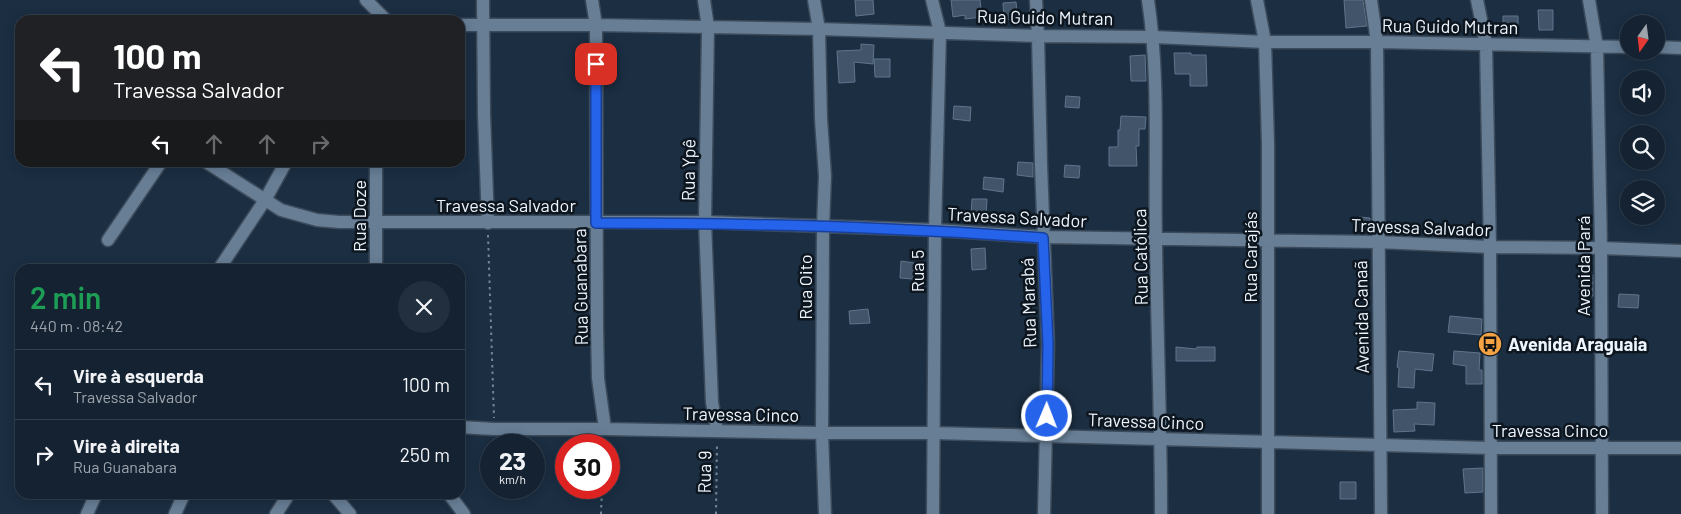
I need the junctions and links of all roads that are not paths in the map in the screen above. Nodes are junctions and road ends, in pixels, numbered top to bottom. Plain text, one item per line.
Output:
1 (366, 0) edge
2 (483, 0) edge
3 (592, 0) edge
4 (704, 0) edge
5 (814, 0) edge
6 (932, 0) edge
7 (1036, 0) edge
8 (1148, 0) edge
9 (1257, 0) edge
10 (1371, 0) edge
11 (1477, 0) edge
12 (1589, 0) edge
13 (381, 15) edge
14 (483, 24) junction
15 (465, 25) edge
16 (596, 25) junction
17 (708, 27) junction
18 (819, 29) junction
19 (940, 32) junction
20 (1038, 36) junction
21 (1154, 37) junction
22 (1265, 42) junction
23 (1378, 42) junction
24 (1486, 44) junction
25 (1597, 47) junction
26 (1620, 47) edge
27 (1665, 47) edge
28 (1681, 48) edge
29 (158, 167) edge
30 (214, 167) edge
31 (283, 167) edge
32 (376, 167) edge
33 (265, 200) junction
34 (376, 222) junction
35 (705, 222) junction
36 (488, 223) junction
37 (596, 223) junction
38 (823, 227) junction
39 (935, 230) junction
40 (1043, 238) junction
41 (108, 240) dead end
42 (1156, 240) junction
43 (1268, 241) junction
44 (1378, 242) junction
45 (1490, 247) junction
46 (1601, 248) junction
47 (1681, 251) edge
48 (222, 264) edge
49 (376, 264) edge
50 (465, 427) edge
51 (605, 429) junction
52 (717, 431) junction
53 (822, 433) junction
54 (934, 433) junction
55 (1046, 436) junction
56 (1161, 439) junction
57 (1267, 442) junction
58 (1380, 445) junction
59 (1490, 448) junction
60 (1601, 448) junction
61 (1681, 448) edge
62 (94, 499) edge
63 (182, 499) edge
64 (286, 499) edge
65 (337, 499) edge
66 (452, 499) edge
67 (87, 514) edge
68 (175, 514) edge
69 (276, 514) edge
70 (350, 514) edge
71 (464, 514) edge
72 (825, 514) edge
73 (933, 514) edge
74 (1044, 514) edge
75 (1161, 514) edge
76 (1268, 514) edge
77 (1381, 514) edge
78 (1491, 514) edge
79 (1602, 514) edge

1 - 13 street
2 - 14 street
3 - 16 street, Rua Guanabara
4 - 17 street, Rua Ypê
5 - 18 street, Rua Oito
6 - 19 street, Rua 5
7 - 20 street, Rua Marabá
8 - 21 street, Rua Católica
9 - 22 street, Rua Carajás
10 - 23 street, Avenida Canaã
11 - 24 street
12 - 25 street, Avenida Pará
14 - 15 street, Rua Guido Mutran
14 - 16 street, Rua Guido Mutran
14 - 36 street
16 - 17 street, Rua Guido Mutran
16 - 37 street, Rua Guanabara
17 - 18 street, Rua Guido Mutran
17 - 35 street, Rua Ypê
18 - 19 street, Rua Guido Mutran
18 - 38 street, Rua Oito
19 - 20 street, Rua Guido Mutran
19 - 39 street, Rua 5
20 - 21 street, Rua Guido Mutran
20 - 40 street, Rua Marabá
21 - 22 street, Rua Guido Mutran
21 - 42 street, Rua Católica
22 - 23 street, Rua Guido Mutran
22 - 43 street, Rua Carajás
23 - 24 street, Rua Guido Mutran
23 - 44 street, Avenida Canaã
24 - 25 street, Rua Guido Mutran
24 - 45 street
25 - 26 street, Rua Guido Mutran
25 - 46 street, Avenida Pará
27 - 28 street
29 - 41 street
30 - 33 street, Travessa Salvador
31 - 33 street
32 - 34 street, Rua Doze
33 - 34 street, Travessa Salvador
33 - 48 street
34 - 36 street, Travessa Salvador
34 - 49 street, Rua Doze
35 - 37 street, Travessa Salvador
35 - 38 street, Travessa Salvador
35 - 52 street, Rua Ypê
36 - 37 street, Travessa Salvador
37 - 51 street, Rua Guanabara
38 - 39 street, Travessa Salvador
38 - 53 street, Rua Oito
39 - 40 street, Travessa Salvador
39 - 54 street, Rua 5
40 - 42 street, Travessa Salvador
40 - 55 street, Rua Marabá
42 - 43 street, Travessa Salvador
42 - 56 street, Rua Católica
43 - 44 street, Travessa Salvador
43 - 57 street, Rua Carajás
44 - 45 street, Travessa Salvador
44 - 58 street, Avenida Canaã
45 - 46 street, Travessa Salvador
45 - 59 street
46 - 47 street, Travessa Salvador
46 - 60 street, Avenida Pará
50 - 51 street, Travessa Cinco
51 - 52 street, Travessa Cinco
52 - 53 street, Travessa Cinco
53 - 54 street, Travessa Cinco
53 - 72 street, Rua Oito
54 - 55 street, Travessa Cinco
54 - 73 street, Rua 5
55 - 56 street, Travessa Cinco
55 - 74 street, Rua Marabá
56 - 57 street, Travessa Cinco
56 - 75 street, Rua Católica
57 - 58 street, Travessa Cinco
57 - 76 street, Rua Carajás
58 - 59 street, Travessa Cinco
58 - 77 street, Avenida Canaã
59 - 60 street, Travessa Cinco
59 - 78 street
60 - 61 street, Travessa Cinco
60 - 79 street, Avenida Pará
62 - 67 street
63 - 68 street
64 - 69 street
65 - 70 street
66 - 71 street

